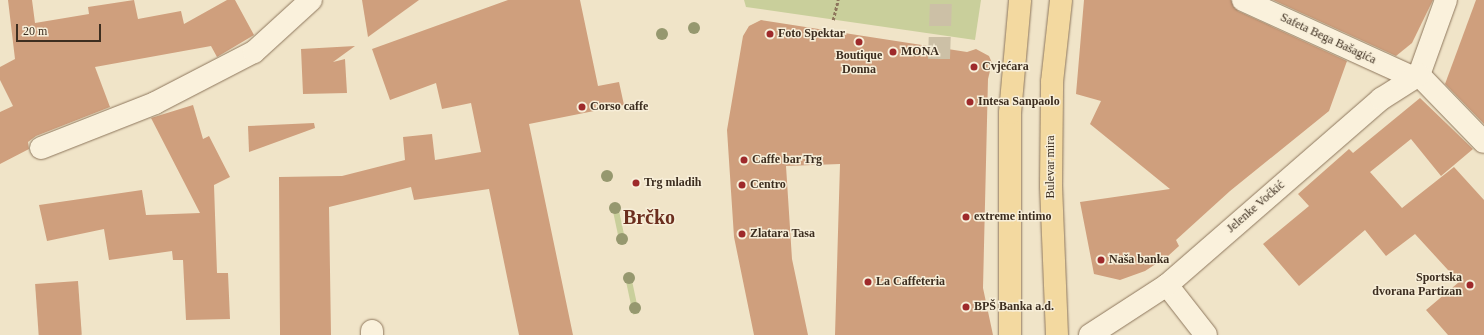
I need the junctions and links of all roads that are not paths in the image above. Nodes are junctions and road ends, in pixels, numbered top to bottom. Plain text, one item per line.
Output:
1 (311, 0) edge
2 (1020, 0) edge
3 (1061, 0) edge
4 (1243, 0) edge
5 (1446, 0) edge
6 (1416, 76) junction
7 (1484, 142) edge
8 (41, 148) dead end
9 (1167, 285) junction
10 (1010, 335) edge
11 (1057, 335) edge
12 (1090, 335) edge
13 (1206, 335) edge

1 - 8 street
2 - 10 main road
3 - 11 main road, Bulevar mira
4 - 6 street, Safeta Bega Bašagića
5 - 6 street
6 - 7 street
6 - 9 street, Jelenke Voćkić
9 - 12 street, Jelenke Voćkić
9 - 13 street

